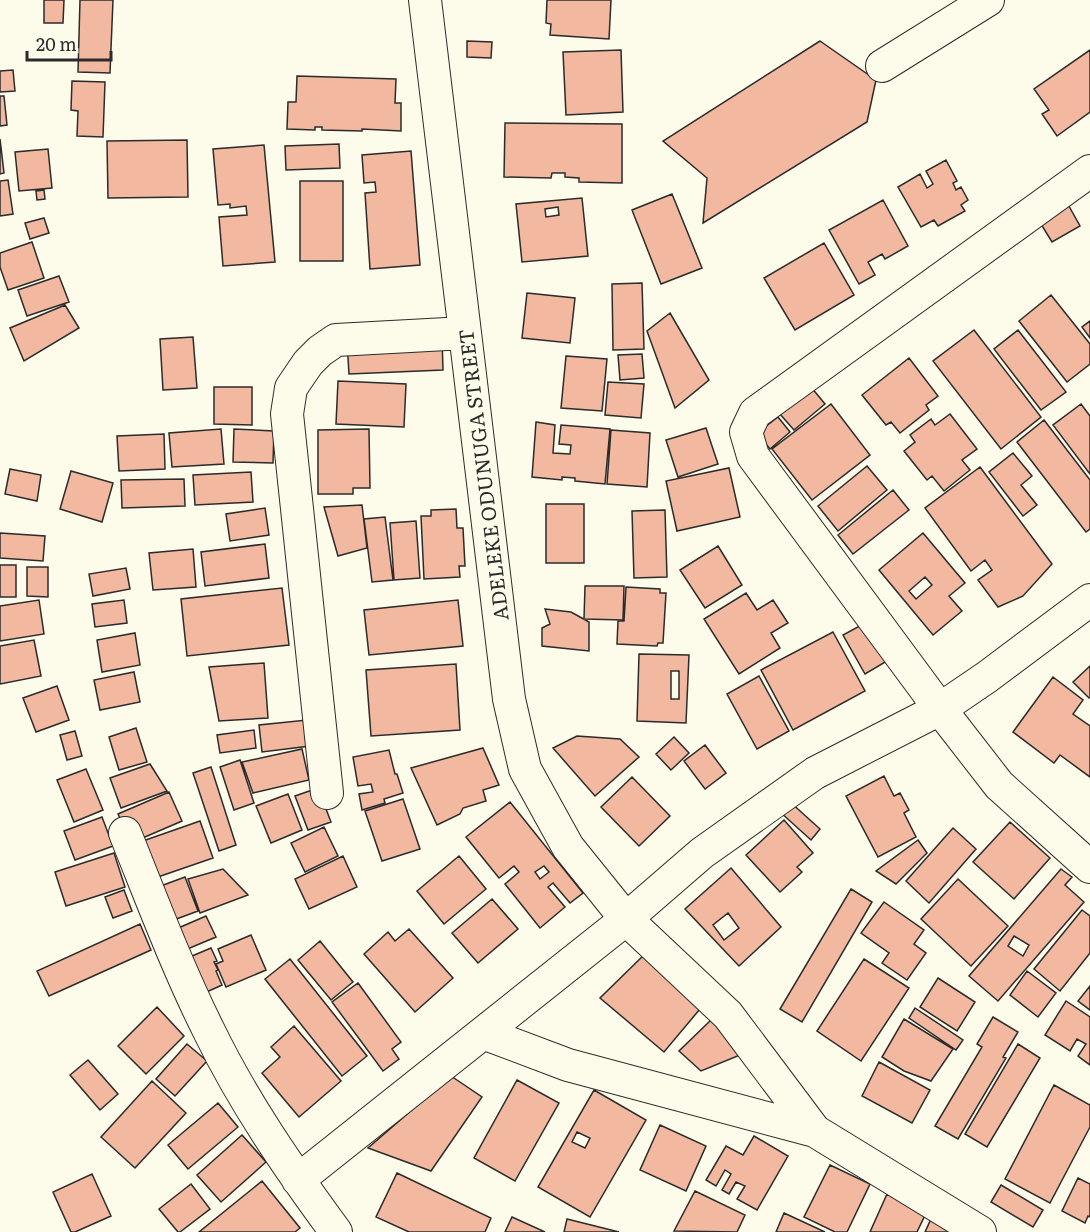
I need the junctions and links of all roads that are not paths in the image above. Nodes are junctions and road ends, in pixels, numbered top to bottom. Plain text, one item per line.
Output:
1 (425, 0) edge
2 (988, 0) edge
3 (882, 66) dead end
4 (1090, 171) edge
5 (465, 333) junction
6 (1090, 600) edge
7 (940, 709) junction
8 (327, 793) dead end
9 (125, 833) dead end
10 (1090, 867) edge
11 (626, 919) junction
12 (483, 1033) junction
13 (815, 1131) junction
14 (298, 1180) junction
15 (336, 1232) edge
16 (980, 1232) edge

1 - 5 street, ADELEKE ODUNUGA STREET
2 - 3 street
4 - 7 street
5 - 8 street
5 - 11 street, ADELEKE ODUNUGA STREET
6 - 7 street
7 - 10 street
7 - 11 street
9 - 14 street
11 - 12 street
11 - 13 street, ADELEKE ODUNUGA STREET
12 - 13 street
12 - 14 street
13 - 16 street
14 - 15 street

